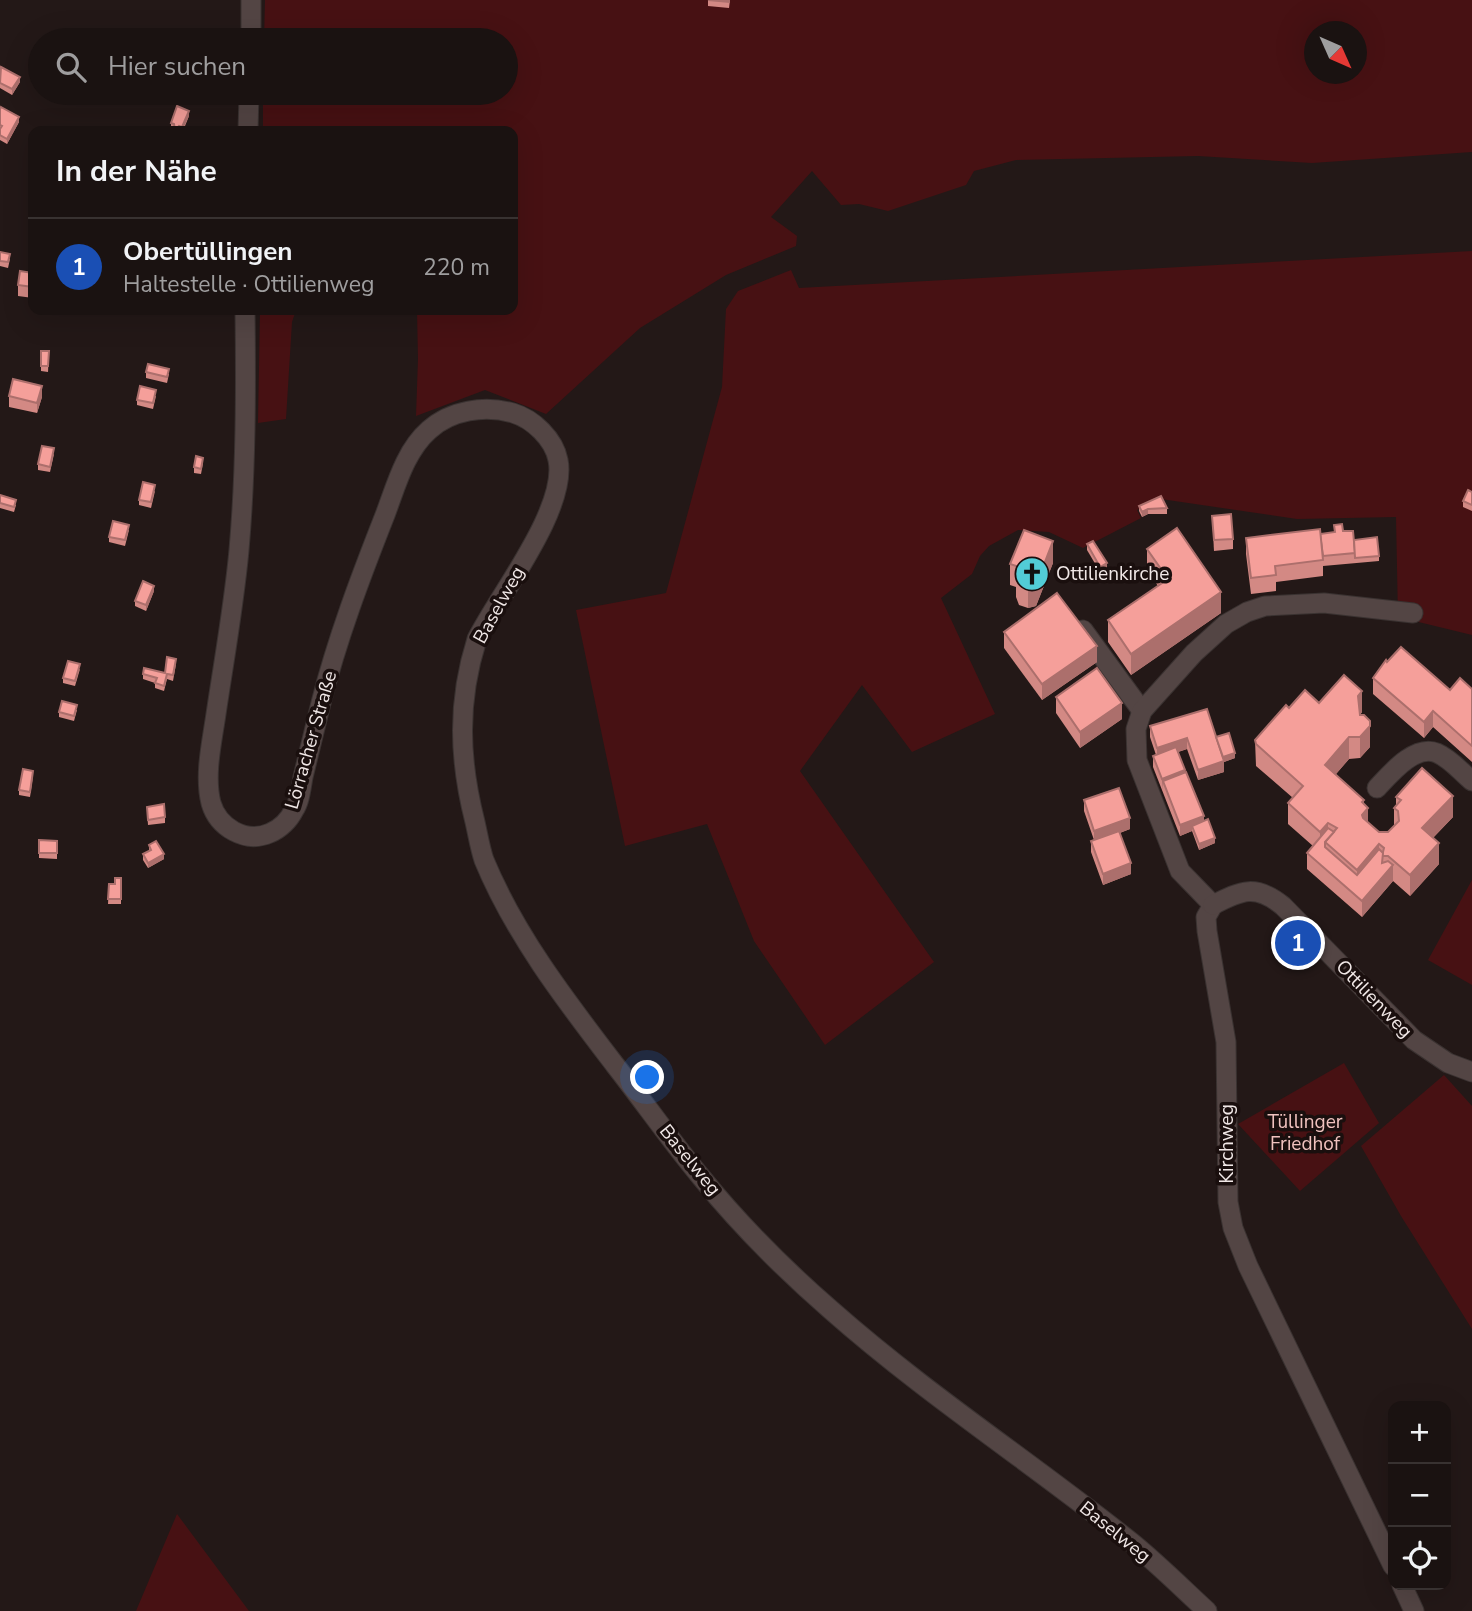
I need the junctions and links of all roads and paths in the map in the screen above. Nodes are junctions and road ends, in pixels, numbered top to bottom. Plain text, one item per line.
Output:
1 (251, 0) edge
2 (251, 28) edge
3 (249, 105) edge
4 (248, 126) edge
5 (246, 315) edge
6 (547, 439) joint
7 (1070, 612) edge
8 (1413, 613) dead end
9 (1142, 711) junction
10 (1472, 781) edge
11 (1377, 788) dead end
12 (1213, 905) junction
13 (1472, 1072) edge
14 (1388, 1556) edge
15 (1404, 1590) edge
16 (1207, 1611) edge
17 (1414, 1611) edge

1 - 2 street
3 - 4 street
5 - 6 street, Lörracher Straße
6 - 16 street, Baselweg
7 - 9 street
8 - 9 street
9 - 12 street
10 - 11 street
12 - 13 street, Ottilienweg
12 - 14 street, Kirchweg
15 - 17 street

